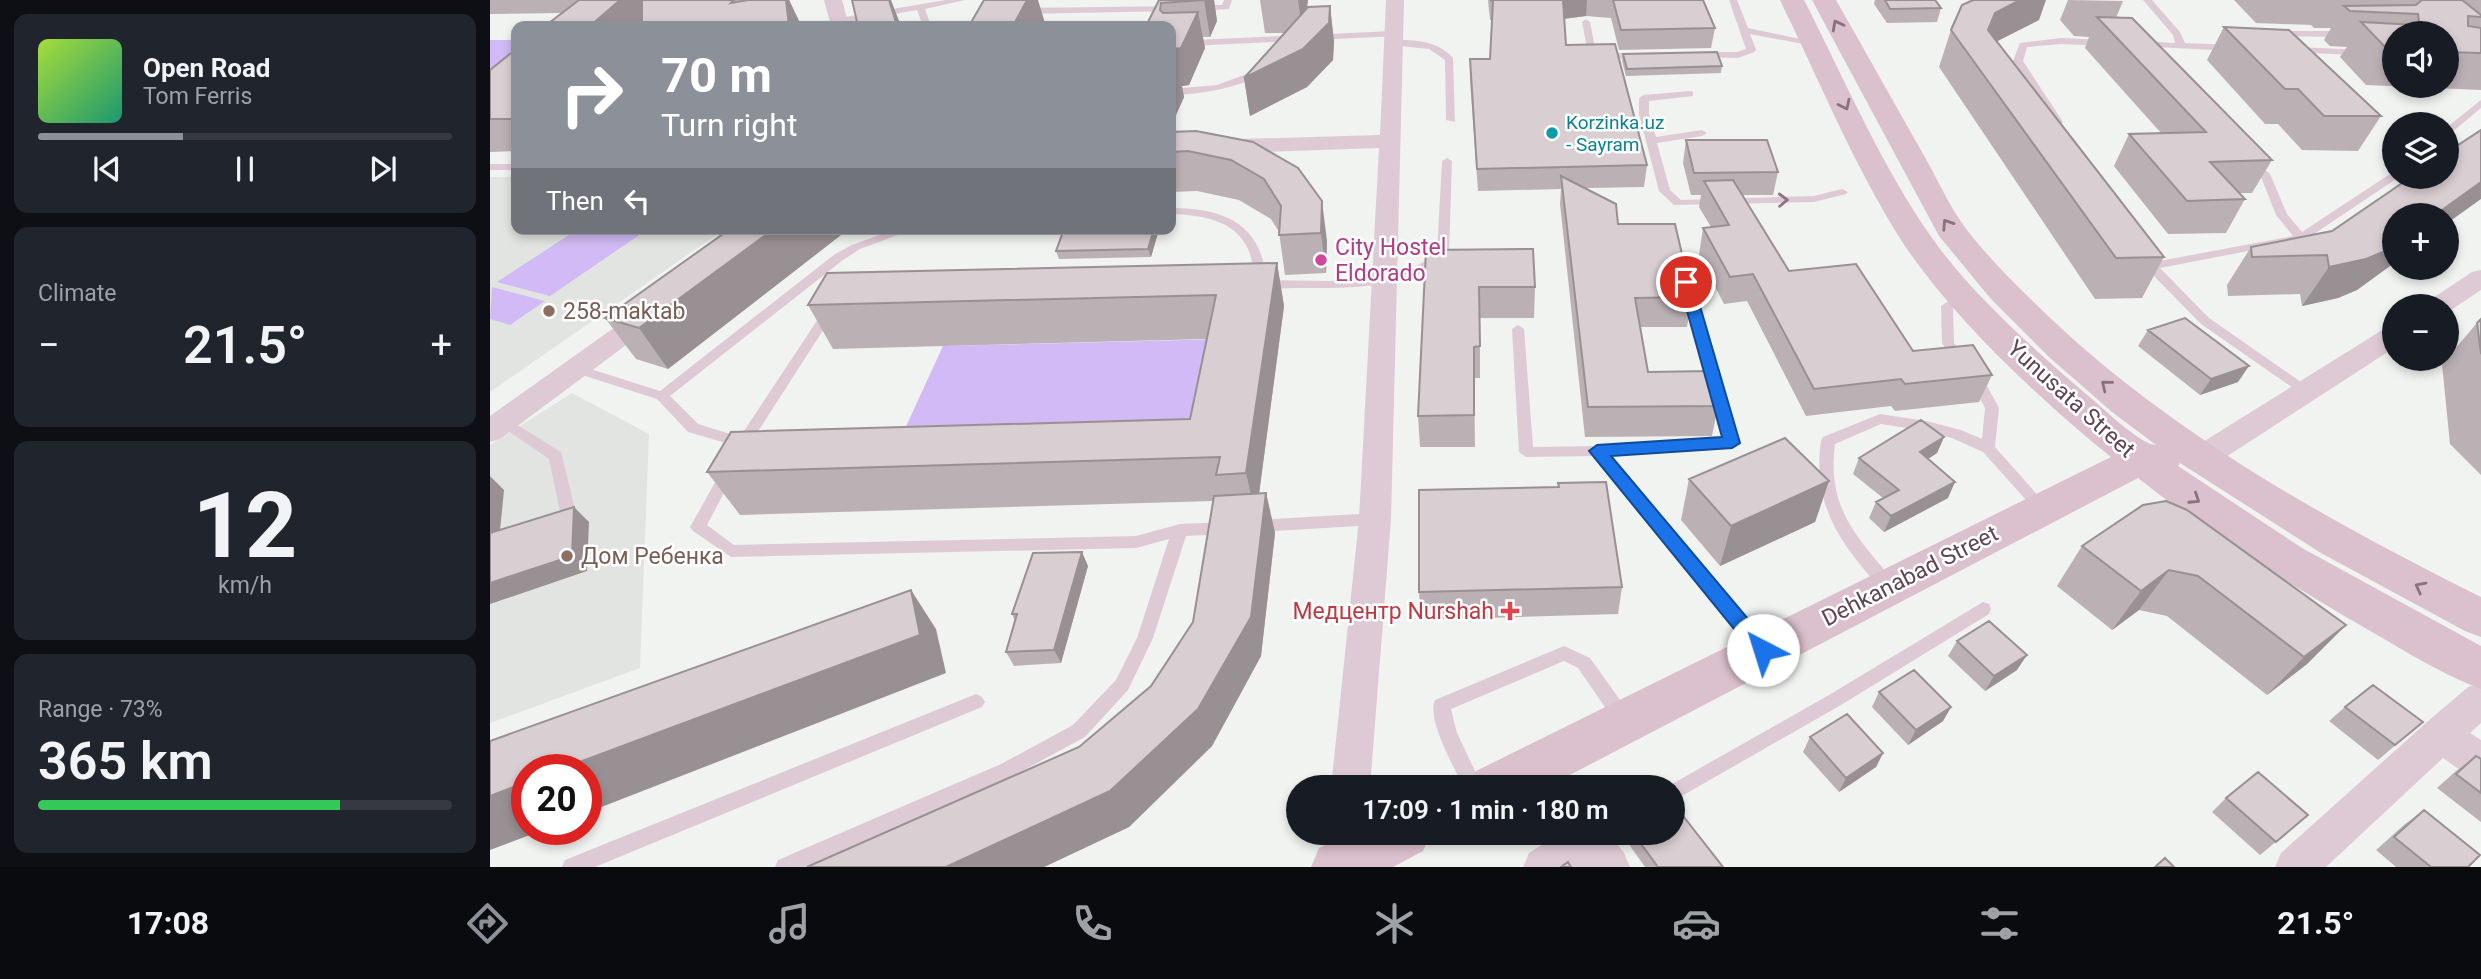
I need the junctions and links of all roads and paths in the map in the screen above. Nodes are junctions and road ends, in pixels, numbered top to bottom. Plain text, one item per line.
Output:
1 (833, 0) edge
2 (894, 0) edge
3 (961, 0) edge
4 (1228, 0) edge
5 (1395, 0) edge
6 (1733, 0) edge
7 (1791, 0) edge
8 (1824, 0) edge
9 (2147, 0) edge
10 (915, 8) junction
11 (1018, 12) edge
12 (838, 21) edge
13 (853, 21) edge
14 (924, 21) edge
15 (1586, 22) dead end
16 (1744, 30) junction
17 (2354, 34) edge
18 (2265, 36) edge
19 (1279, 37) junction
20 (1393, 39) junction
21 (1814, 43) junction
22 (2113, 43) edge
23 (1176, 44) edge
24 (2126, 44) edge
25 (2140, 44) junction
26 (2181, 46) junction
27 (2250, 49) edge
28 (2277, 50) edge
29 (1278, 54) edge
30 (2149, 54) edge
31 (2382, 54) edge
32 (1687, 55) edge
33 (1648, 56) edge
34 (1267, 68) edge
35 (1176, 92) edge
36 (1690, 94) dead end
37 (2481, 103) edge
38 (1451, 120) dead end
39 (2459, 122) edge
40 (2063, 129) edge
41 (1702, 133) dead end
42 (1391, 141) junction
43 (1653, 141) junction
44 (1176, 148) edge
45 (2239, 148) edge
46 (1447, 160) dead end
47 (490, 167) edge
48 (511, 167) edge
49 (2382, 184) edge
50 (1842, 192) dead end
51 (1176, 211) edge
52 (891, 235) edge
53 (2301, 238) junction
54 (2481, 278) edge
55 (1387, 279) junction
56 (1686, 282) edge
57 (1260, 284) junction
58 (1246, 285) edge
59 (2456, 294) edge
60 (677, 295) edge
61 (1963, 295) junction
62 (843, 304) edge
63 (1518, 329) dead end
64 (2382, 343) edge
65 (578, 369) junction
66 (2306, 392) junction
67 (662, 397) junction
68 (494, 425) edge
69 (2146, 441) junction
70 (743, 443) junction
71 (1988, 448) junction
72 (1597, 451) junction
73 (2201, 458) junction
74 (2042, 508) junction
75 (1374, 519) junction
76 (570, 521) edge
77 (1180, 530) junction
78 (1889, 586) junction
79 (1983, 609) dead end
80 (2481, 618) edge
81 (1763, 650) junction
82 (2481, 670) edge
83 (2481, 699) edge
84 (976, 702) dead end
85 (1625, 721) junction
86 (2440, 734) junction
87 (2481, 762) edge
88 (1351, 775) edge
89 (1468, 775) edge
90 (1547, 775) edge
91 (1685, 784) edge
92 (1371, 845) edge
93 (1591, 845) edge
94 (1342, 855) edge
95 (572, 867) edge
96 (785, 867) edge
97 (1544, 867) edge
98 (2296, 867) edge

1 - 12 street
2 - 10 lane
3 - 10 lane
4 - 11 lane
5 - 20 street
6 - 16 lane
7 - 21 main road, Yunusata Street
69 -> 8 main road, Yunusata Street
9 - 26 lane
10 - 13 lane
10 - 14 lane
15 - 33 lane
16 - 21 lane
16 - 32 lane
17 - 18 lane
19 - 20 lane
19 - 23 lane
19 - 29 lane
20 - 38 lane
20 - 42 street
21 -> 61 main road, Yunusata Street
22 - 40 lane
24 - 25 lane
25 - 26 lane
25 - 30 lane
26 - 27 lane
28 - 31 lane
34 - 35 lane
36 - 43 lane
37 - 39 lane
41 - 43 lane
42 - 44 street
42 - 55 street
43 -> 50 lane
45 - 53 lane
46 - 55 lane
47 - 48 lane
49 - 53 lane
51 - 57 lane
52 - 67 lane
53 - 66 lane
54 - 59 street
55 - 57 lane
55 - 75 street
56 - 72 lane
57 - 58 lane
60 - 65 street
61 - 69 main road, Yunusata Street
61 - 71 lane
62 - 70 lane
63 - 72 lane
64 - 66 street
65 - 67 lane
65 - 68 street
66 - 73 street
67 - 70 lane
68 - 76 lane
69 - 73 main road
69 - 74 main road, Dehkanabad Street
69 -> 82 main road, Yunusata Street
70 - 77 lane
71 - 74 lane
71 - 78 lane
72 - 81 lane
80 -> 73 main road
74 - 78 main road, Dehkanabad Street
75 - 77 lane
75 - 88 street
77 - 96 lane
78 - 81 main road, Dehkanabad Street
79 - 91 lane
81 - 85 main road, Dehkanabad Street
83 - 86 street
84 - 95 lane
85 - 89 lane
85 - 90 main road, Dehkanabad Street
86 - 87 street
86 - 98 street
92 - 94 main road
93 - 97 street

